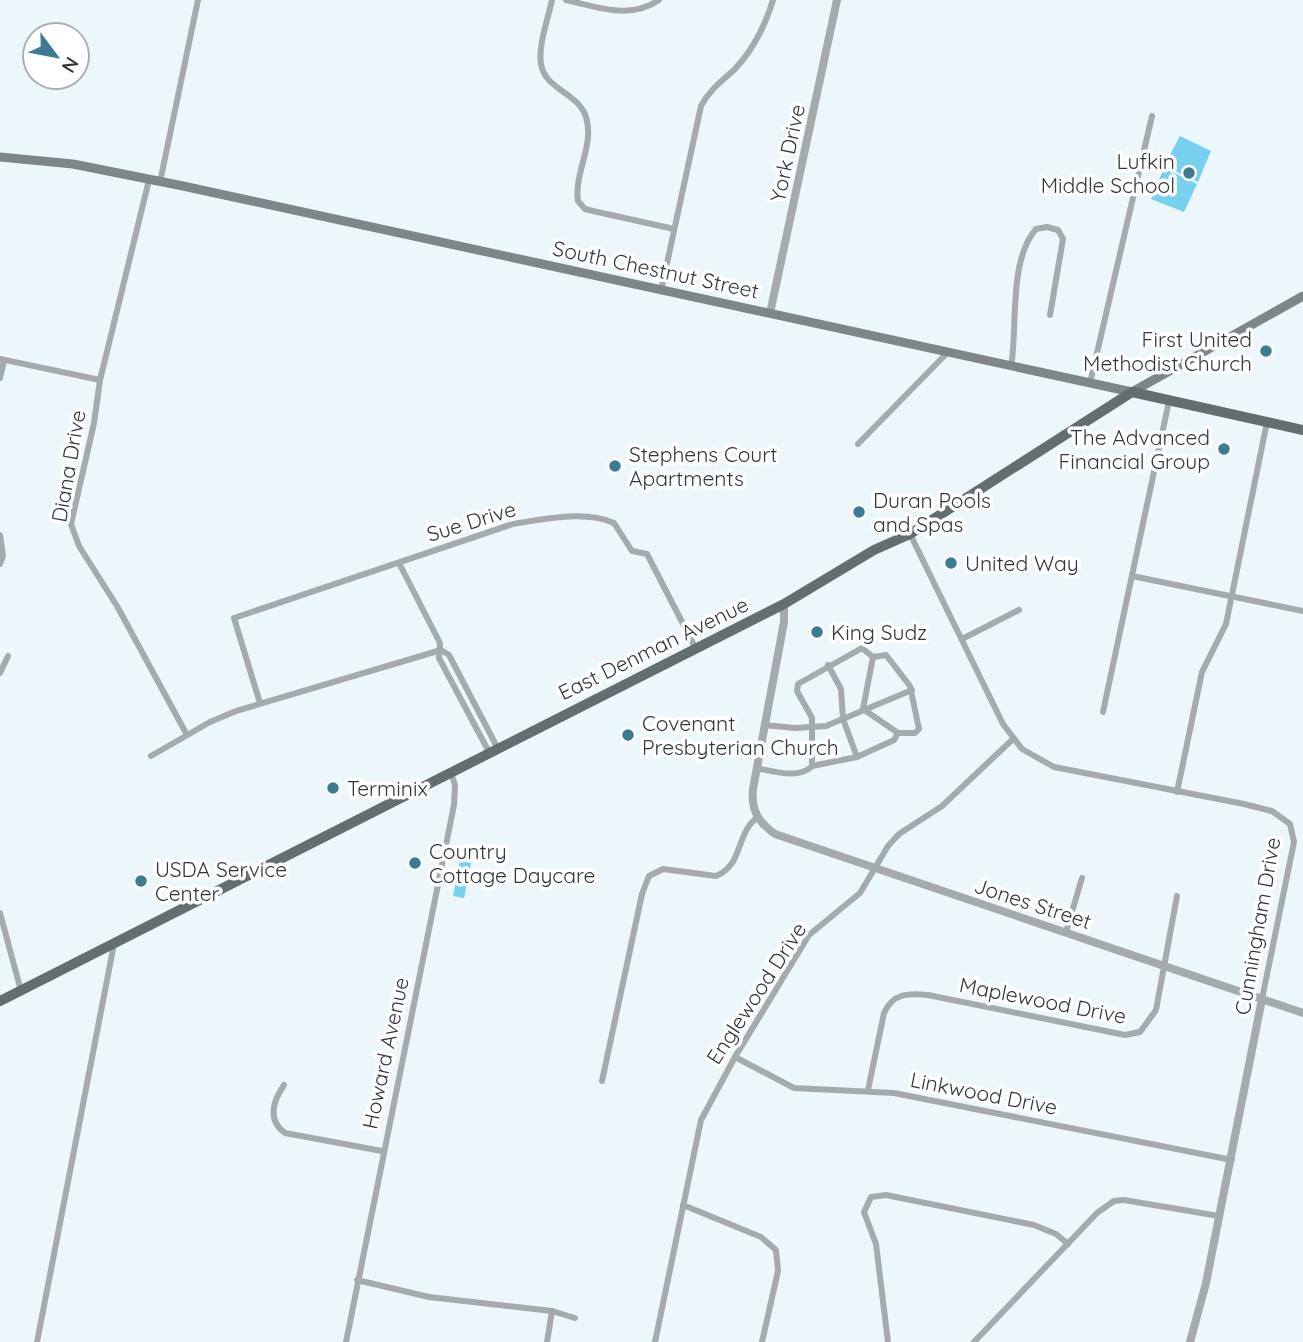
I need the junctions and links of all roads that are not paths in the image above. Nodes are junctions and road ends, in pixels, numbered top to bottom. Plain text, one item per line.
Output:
1 (198, 0) edge
2 (552, 0) edge
3 (566, 0) edge
4 (659, 0) edge
5 (773, 0) edge
6 (837, 0) edge
7 (1152, 116) dead end
8 (0, 157) edge
9 (149, 180) junction
10 (160, 182) junction
11 (674, 229) junction
12 (661, 291) junction
13 (1303, 296) edge
14 (770, 313) junction
15 (1050, 315) dead end
16 (948, 352) junction
17 (2, 360) edge
18 (1011, 367) junction
19 (0, 378) edge
20 (100, 380) junction
21 (1090, 383) junction
22 (1132, 392) junction
23 (1170, 401) junction
24 (1267, 422) junction
25 (1303, 430) edge
26 (858, 444) dead end
27 (910, 534) junction
28 (0, 535) edge
29 (399, 563) junction
30 (0, 564) edge
31 (1132, 576) junction
32 (1233, 594) junction
33 (784, 604) junction
34 (1019, 610) dead end
35 (1303, 611) edge
36 (962, 639) junction
37 (695, 649) junction
38 (441, 650) junction
39 (8, 656) dead end
40 (873, 657) junction
41 (828, 665) junction
42 (0, 673) edge
43 (912, 691) junction
44 (260, 703) junction
45 (863, 709) junction
46 (1103, 712) dead end
47 (843, 719) junction
48 (764, 725) junction
49 (812, 728) junction
50 (898, 733) junction
51 (187, 735) junction
52 (1013, 739) junction
53 (493, 750) junction
54 (151, 756) dead end
55 (857, 757) junction
56 (812, 766) junction
57 (756, 768) junction
58 (451, 773) junction
59 (1177, 792) junction
60 (758, 817) junction
61 (876, 869) junction
62 (1082, 878) dead end
63 (1177, 895) dead end
64 (0, 913) edge
65 (1066, 932) junction
66 (114, 944) junction
67 (1164, 966) junction
68 (21, 991) junction
69 (1262, 999) junction
70 (0, 1002) edge
71 (1303, 1013) edge
72 (735, 1057) junction
73 (601, 1081) dead end
74 (284, 1085) dead end
75 (868, 1090) junction
76 (382, 1151) junction
77 (1232, 1160) junction
78 (683, 1205) junction
79 (1219, 1216) junction
80 (1068, 1244) junction
81 (357, 1280) junction
82 (552, 1311) junction
83 (575, 1318) dead end
84 (37, 1342) edge
85 (346, 1342) edge
86 (547, 1342) edge
87 (654, 1342) edge
88 (762, 1342) edge
89 (888, 1342) edge
90 (974, 1342) edge
91 (1190, 1342) edge

1 - 10 street
2 - 11 street
3 - 4 street
5 - 11 street
6 - 14 street, York Drive
7 - 21 street
8 - 9 main road, South Chestnut Street
9 - 10 main road, South Chestnut Street
9 - 20 street, Diana Drive
10 - 12 main road, South Chestnut Street
11 - 12 street
12 - 14 main road, South Chestnut Street
13 - 22 main road, East Denman Avenue
14 - 16 main road, South Chestnut Street
15 - 18 street
16 - 18 main road, South Chestnut Street
16 - 26 street
17 - 19 street
17 - 20 street
18 - 21 main road, South Chestnut Street
20 - 51 street, Diana Drive
21 - 22 main road, South Chestnut Street
22 - 23 main road, South Chestnut Street
22 - 27 main road, East Denman Avenue
23 - 24 main road, South Chestnut Street
23 - 31 street
24 - 25 main road, South Chestnut Street
24 - 32 street
27 - 33 main road, East Denman Avenue
27 - 36 street, Cunningham Drive
28 - 30 street
29 - 37 street, Sue Drive
29 - 38 street
29 - 44 street, Sue Drive
31 - 32 street
31 - 46 street
32 - 35 street
32 - 59 street
33 - 37 main road, East Denman Avenue
33 - 48 street
34 - 36 street
36 - 52 street, Cunningham Drive
37 - 53 main road, East Denman Avenue
38 - 44 street
38 - 53 street
39 - 42 street
40 - 41 street
40 - 43 street
40 - 45 street
41 - 47 street
41 - 49 street
43 - 45 street
43 - 50 street
44 - 51 street
45 - 47 street
45 - 50 street
47 - 49 street
47 - 55 street
48 - 49 street
48 - 57 street
49 - 56 street
50 - 55 street
51 - 54 street
52 - 59 street, Cunningham Drive
52 - 61 street, Englewood Drive
53 - 58 main road, East Denman Avenue
55 - 56 street
56 - 57 street
57 - 60 street
58 - 66 main road, East Denman Avenue
58 - 76 street, Howard Avenue
59 - 69 street, Cunningham Drive
60 - 61 street, Jones Street
60 - 73 street
61 - 65 street, Jones Street
61 - 72 street, Englewood Drive
62 - 65 street
63 - 67 street, Maplewood Drive
64 - 68 street
65 - 67 street, Jones Street
66 - 68 main road, East Denman Avenue
66 - 84 street
67 - 69 street, Jones Street
67 - 75 street, Maplewood Drive
68 - 70 main road, East Denman Avenue
69 - 71 street, Jones Street
69 - 77 street, Cunningham Drive
72 - 75 street, Linkwood Drive
72 - 78 street, Englewood Drive
74 - 76 street
75 - 77 street, Linkwood Drive
76 - 81 street, Howard Avenue
77 - 79 street, Cunningham Drive
78 - 87 street, Englewood Drive
78 - 88 street
79 - 80 street
79 - 91 street, Cunningham Drive
80 - 89 street
80 - 90 street
81 - 82 street
81 - 85 street, Howard Avenue
82 - 83 street
82 - 86 street

